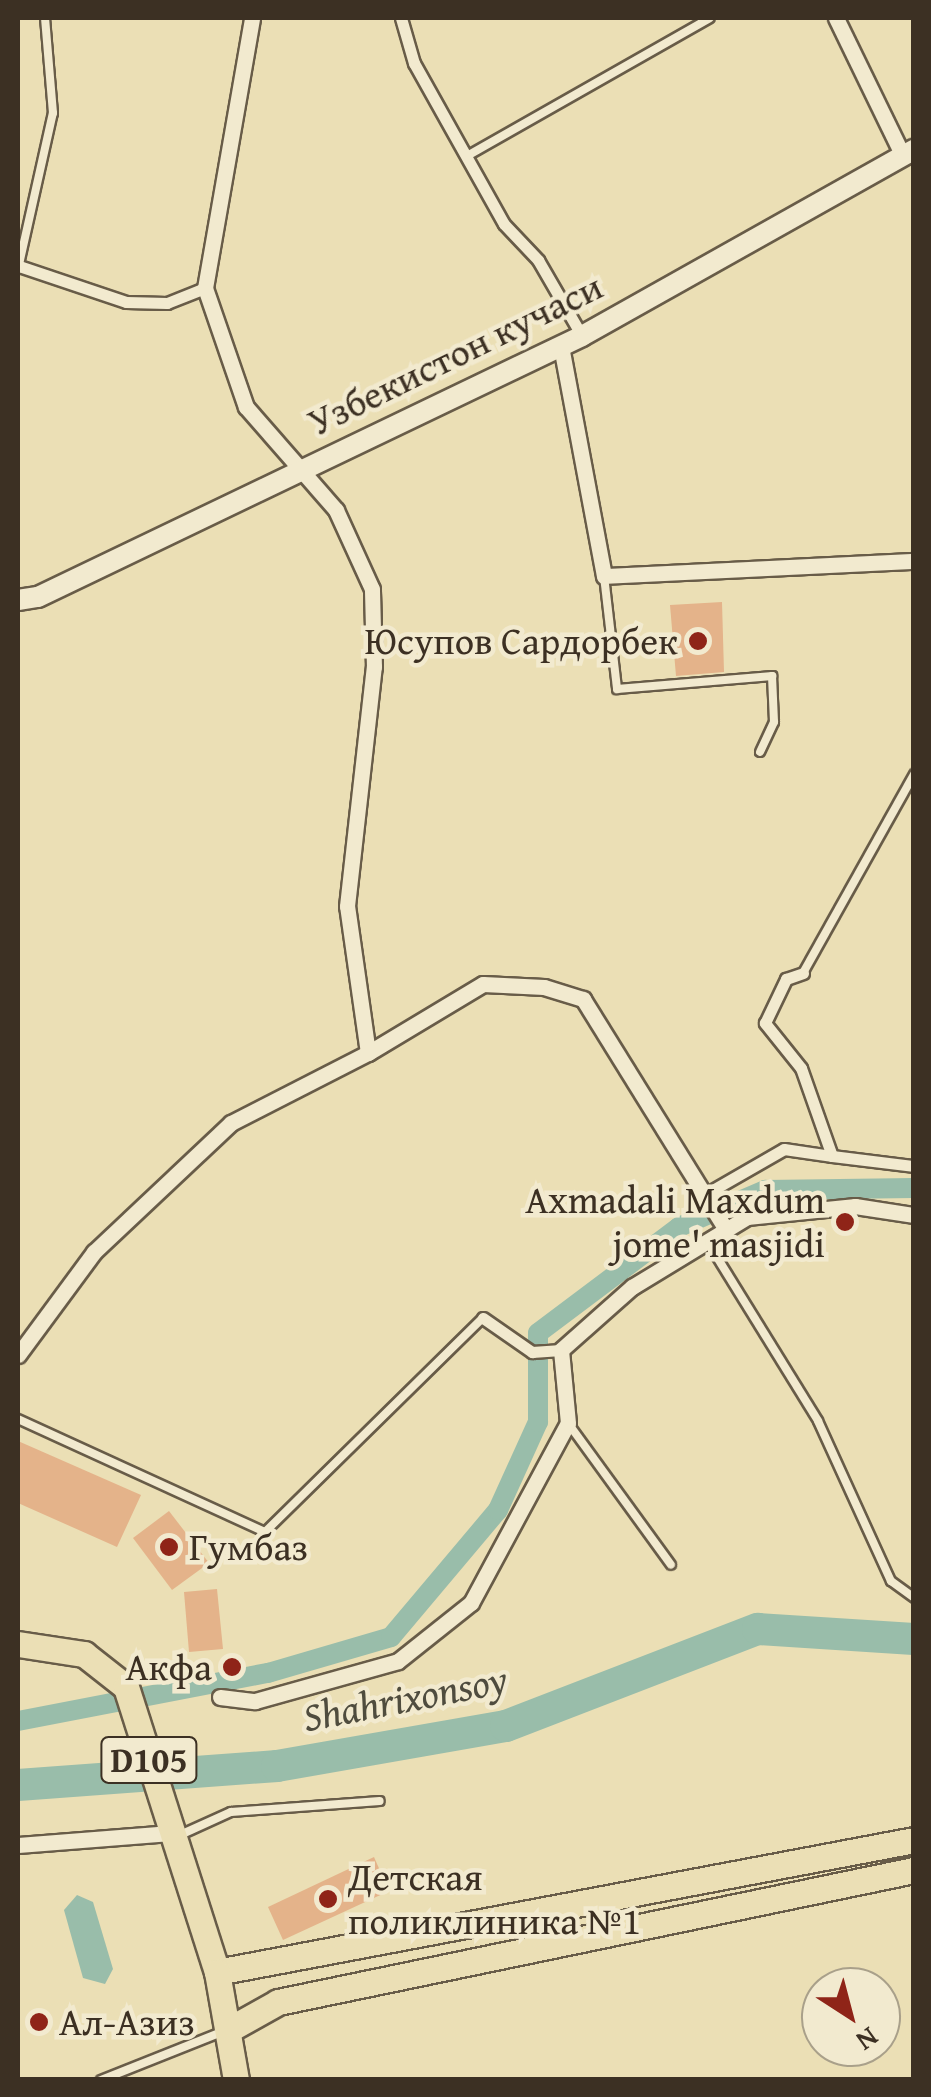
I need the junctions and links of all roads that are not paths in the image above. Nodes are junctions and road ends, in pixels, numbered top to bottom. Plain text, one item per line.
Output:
1 (45, 18) edge
2 (252, 18) edge
3 (401, 18) edge
4 (710, 18) edge
5 (836, 18) edge
6 (908, 153) edge
7 (467, 156) junction
8 (18, 268) edge
9 (205, 288) junction
10 (582, 336) junction
11 (561, 346) junction
12 (300, 468) junction
13 (914, 561) edge
14 (604, 576) junction
15 (18, 600) edge
16 (760, 752) dead end
17 (914, 774) edge
18 (804, 973) joint
19 (368, 1053) junction
20 (832, 1156) junction
21 (914, 1166) edge
22 (705, 1195) junction
23 (914, 1215) edge
24 (726, 1229) junction
25 (707, 1241) junction
26 (483, 1318) joint
27 (554, 1351) junction
28 (18, 1354) edge
29 (18, 1420) edge
30 (568, 1423) junction
31 (672, 1566) dead end
32 (914, 1598) edge
33 (18, 1644) edge
34 (220, 1697) dead end
35 (380, 1801) dead end
36 (172, 1836) junction
37 (914, 1840) edge
38 (18, 1845) edge
39 (914, 1870) edge
40 (218, 1972) junction
41 (228, 2030) junction
42 (101, 2080) edge
43 (236, 2080) edge

1 - 8 lane
2 - 9 street
3 - 7 street
4 - 7 lane
5 - 6 street
6 - 10 street, Узбекистон кучаси
7 - 10 street
8 - 9 street
9 - 12 street
10 - 11 street, Узбекистон кучаси
11 - 12 street, Узбекистон кучаси
11 - 14 street
12 - 15 street, Узбекистон кучаси
12 - 19 street
13 - 14 street
14 - 16 lane
17 - 18 lane
18 - 20 street
19 - 22 street
19 - 28 street
20 - 21 street
20 - 22 street
22 - 24 street
23 - 24 street
24 - 25 street
25 - 27 street
25 - 32 lane
26 - 27 street
26 - 29 lane
27 - 30 street
30 - 31 lane
30 - 34 street
33 - 36 main road, D105
35 - 36 lane
36 - 38 street
36 - 40 main road, D105
37 - 40 main road
39 - 41 main road
40 - 41 main road, D105
41 - 42 lane
41 - 43 main road, D105

